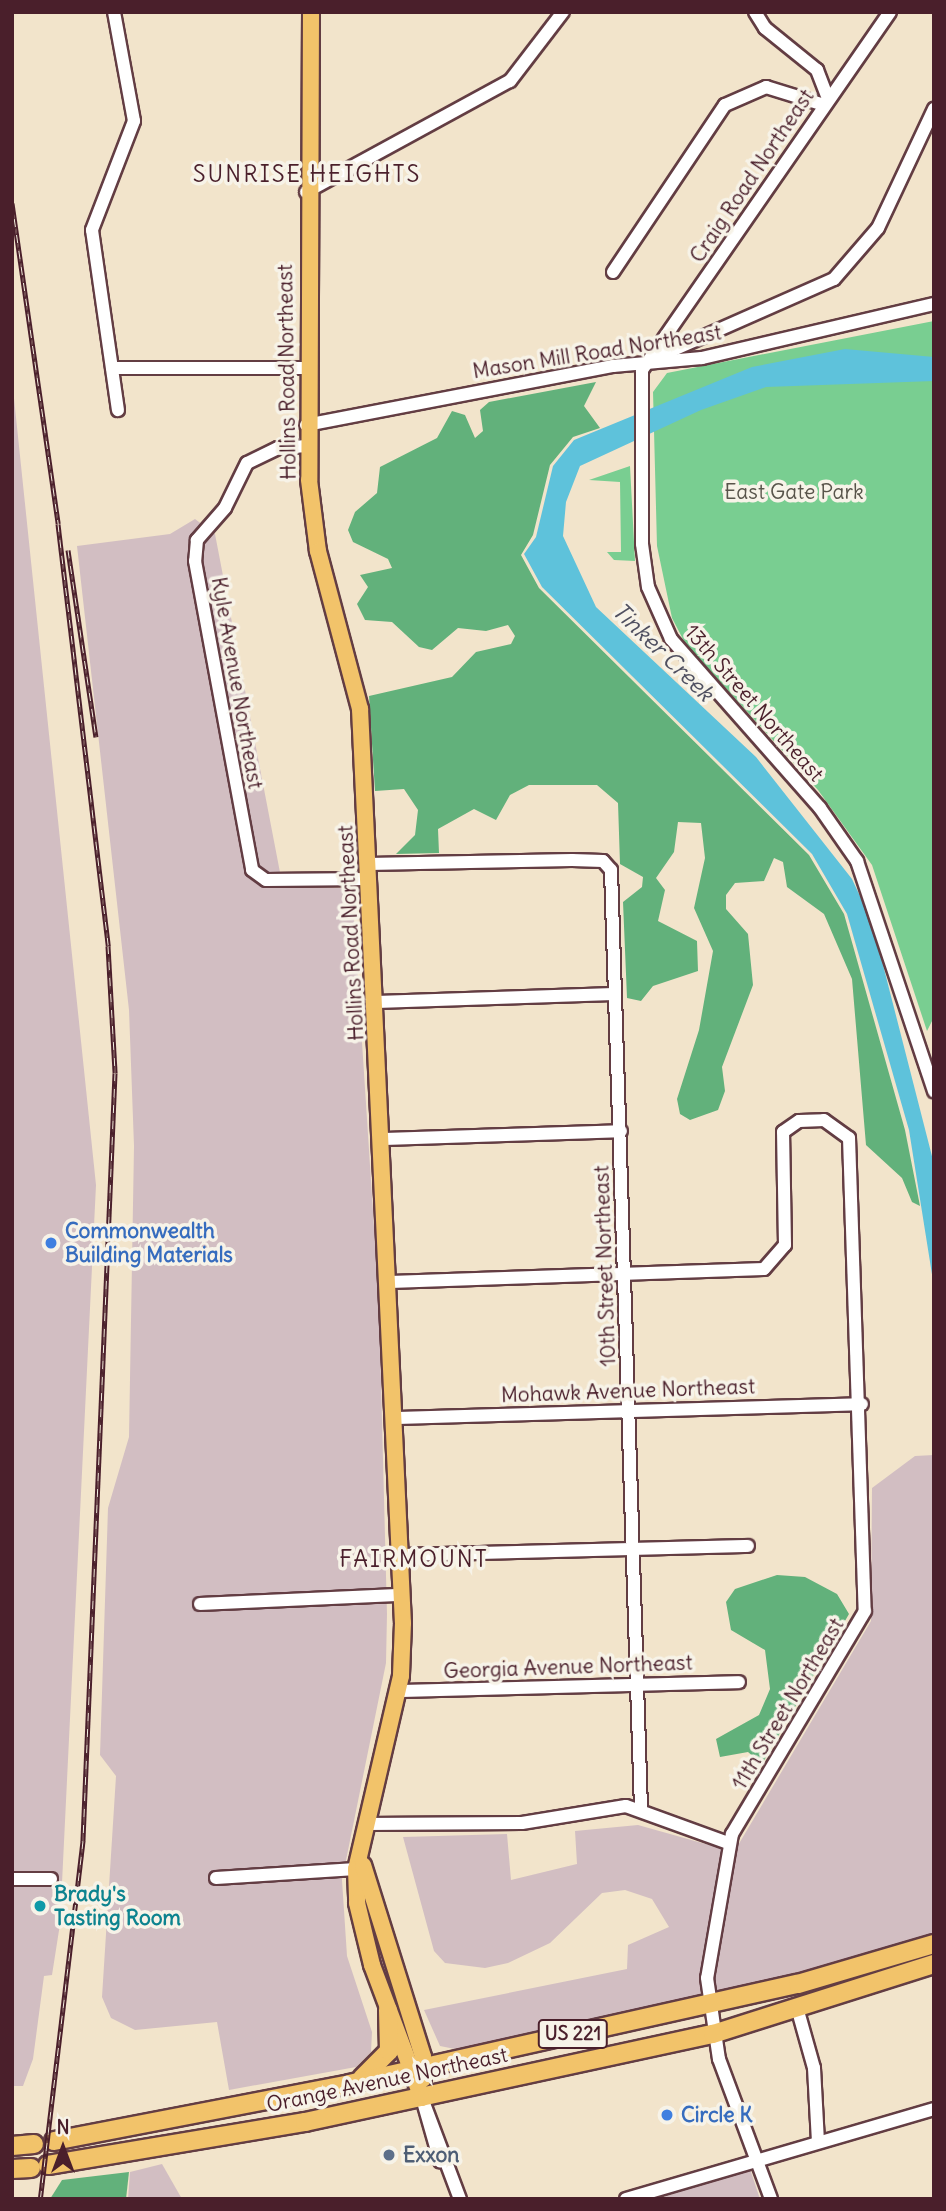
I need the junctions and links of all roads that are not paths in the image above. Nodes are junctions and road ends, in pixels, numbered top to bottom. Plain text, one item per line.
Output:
1 (114, 12) edge
2 (311, 12) edge
3 (563, 12) edge
4 (755, 12) edge
5 (890, 12) edge
6 (826, 102) junction
7 (934, 109) edge
8 (306, 192) junction
9 (613, 272) dead end
10 (934, 304) edge
11 (648, 362) junction
12 (112, 368) junction
13 (306, 368) junction
14 (118, 410) dead end
15 (306, 425) junction
16 (307, 446) junction
17 (468, 863) joint
18 (368, 872) junction
19 (615, 994) junction
20 (375, 1002) junction
21 (934, 1091) edge
22 (621, 1131) junction
23 (383, 1139) junction
24 (625, 1273) junction
25 (390, 1282) junction
26 (862, 1404) junction
27 (629, 1410) junction
28 (396, 1418) junction
29 (748, 1546) dead end
30 (632, 1548) junction
31 (400, 1555) junction
32 (401, 1595) junction
33 (200, 1604) dead end
34 (739, 1682) dead end
35 (636, 1683) junction
36 (398, 1691) junction
37 (641, 1809) junction
38 (365, 1824) junction
39 (728, 1843) junction
40 (360, 1853) junction
41 (356, 1870) junction
42 (216, 1878) dead end
43 (51, 1879) dead end
44 (12, 1880) edge
45 (934, 1944) edge
46 (934, 1964) edge
47 (707, 2004) junction
48 (388, 2010) junction
49 (797, 2011) junction
50 (712, 2034) junction
51 (416, 2069) junction
52 (349, 2084) junction
53 (422, 2098) junction
54 (934, 2109) edge
55 (54, 2141) dead end
56 (818, 2141) junction
57 (34, 2144) dead end
58 (12, 2146) edge
59 (757, 2158) junction
60 (12, 2169) edge
61 (453, 2199) edge
62 (460, 2199) edge
63 (626, 2199) edge
64 (771, 2199) edge

1 - 12 street
2 - 8 main road, Hollins Road Northeast
3 - 8 street
4 - 6 street
5 - 6 street, Craig Road Northeast
6 - 9 street
6 - 11 street, Craig Road Northeast
7 - 11 street
8 - 13 main road, Hollins Road Northeast
10 - 11 street, Mason Mill Road Northeast
11 - 15 street, Mason Mill Road Northeast
11 - 21 street, 13th Street Northeast
12 - 13 street
12 - 14 street
13 - 15 main road, Hollins Road Northeast
15 - 16 main road, Hollins Road Northeast
16 - 18 main road, Hollins Road Northeast
16 - 18 street, Kyle Avenue Northeast
17 - 18 street, Kyle Avenue Northeast
17 - 19 street, 10th Street Northeast
18 - 20 main road, Hollins Road Northeast
19 - 20 street
19 - 22 street, 10th Street Northeast
20 - 23 main road, Hollins Road Northeast
22 - 23 street
22 - 24 street, 10th Street Northeast
23 - 25 main road, Hollins Road Northeast
24 - 25 street
24 - 26 street, 11th Street Northeast
24 - 27 street, 10th Street Northeast
25 - 28 main road, Hollins Road Northeast
26 - 27 street, Mohawk Avenue Northeast
26 - 39 street, 11th Street Northeast
27 - 28 street, Mohawk Avenue Northeast
27 - 30 street, 10th Street Northeast
28 - 31 main road, Hollins Road Northeast
29 - 30 street
30 - 31 street
30 - 35 street, 10th Street Northeast
31 - 32 main road, Hollins Road Northeast
32 - 33 street
32 - 36 main road, Hollins Road Northeast
34 - 35 street, Georgia Avenue Northeast
35 - 36 street, Georgia Avenue Northeast
35 - 37 street, 10th Street Northeast
36 - 38 main road, Hollins Road Northeast
37 - 38 street
37 - 39 street
38 - 40 main road, Hollins Road Northeast
39 - 47 street, 11th Street Northeast
40 - 41 main road, Hollins Road Northeast
40 - 51 main road, Hollins Road Northeast
41 - 42 street
41 - 48 main road, Hollins Road Northeast
43 - 44 street
45 - 47 highway, Orange Avenue Northeast / US 221
46 - 49 highway, Orange Avenue Northeast / US 221
47 - 50 street, 11th Street Northeast
47 - 51 highway, Orange Avenue Northeast / US 221
48 - 51 main road, Hollins Road Northeast
48 - 52 highway
49 - 50 highway, Orange Avenue Northeast / US 221
49 - 56 street
50 - 53 highway, Orange Avenue Northeast / US 221
50 - 59 street, 11th Street Northeast
51 - 52 highway, Orange Avenue Northeast / US 221
51 - 53 main road, Hollins Road Northeast
52 - 55 highway, Orange Avenue Northeast / US 221
53 - 60 highway, Orange Avenue Northeast / US 221
53 - 61 street, Hollins Road Northeast
53 - 62 street, Hollins Road Northeast
54 - 56 street
56 - 59 street
57 - 58 highway
59 - 63 street
59 - 64 street, 11th Street Northeast

